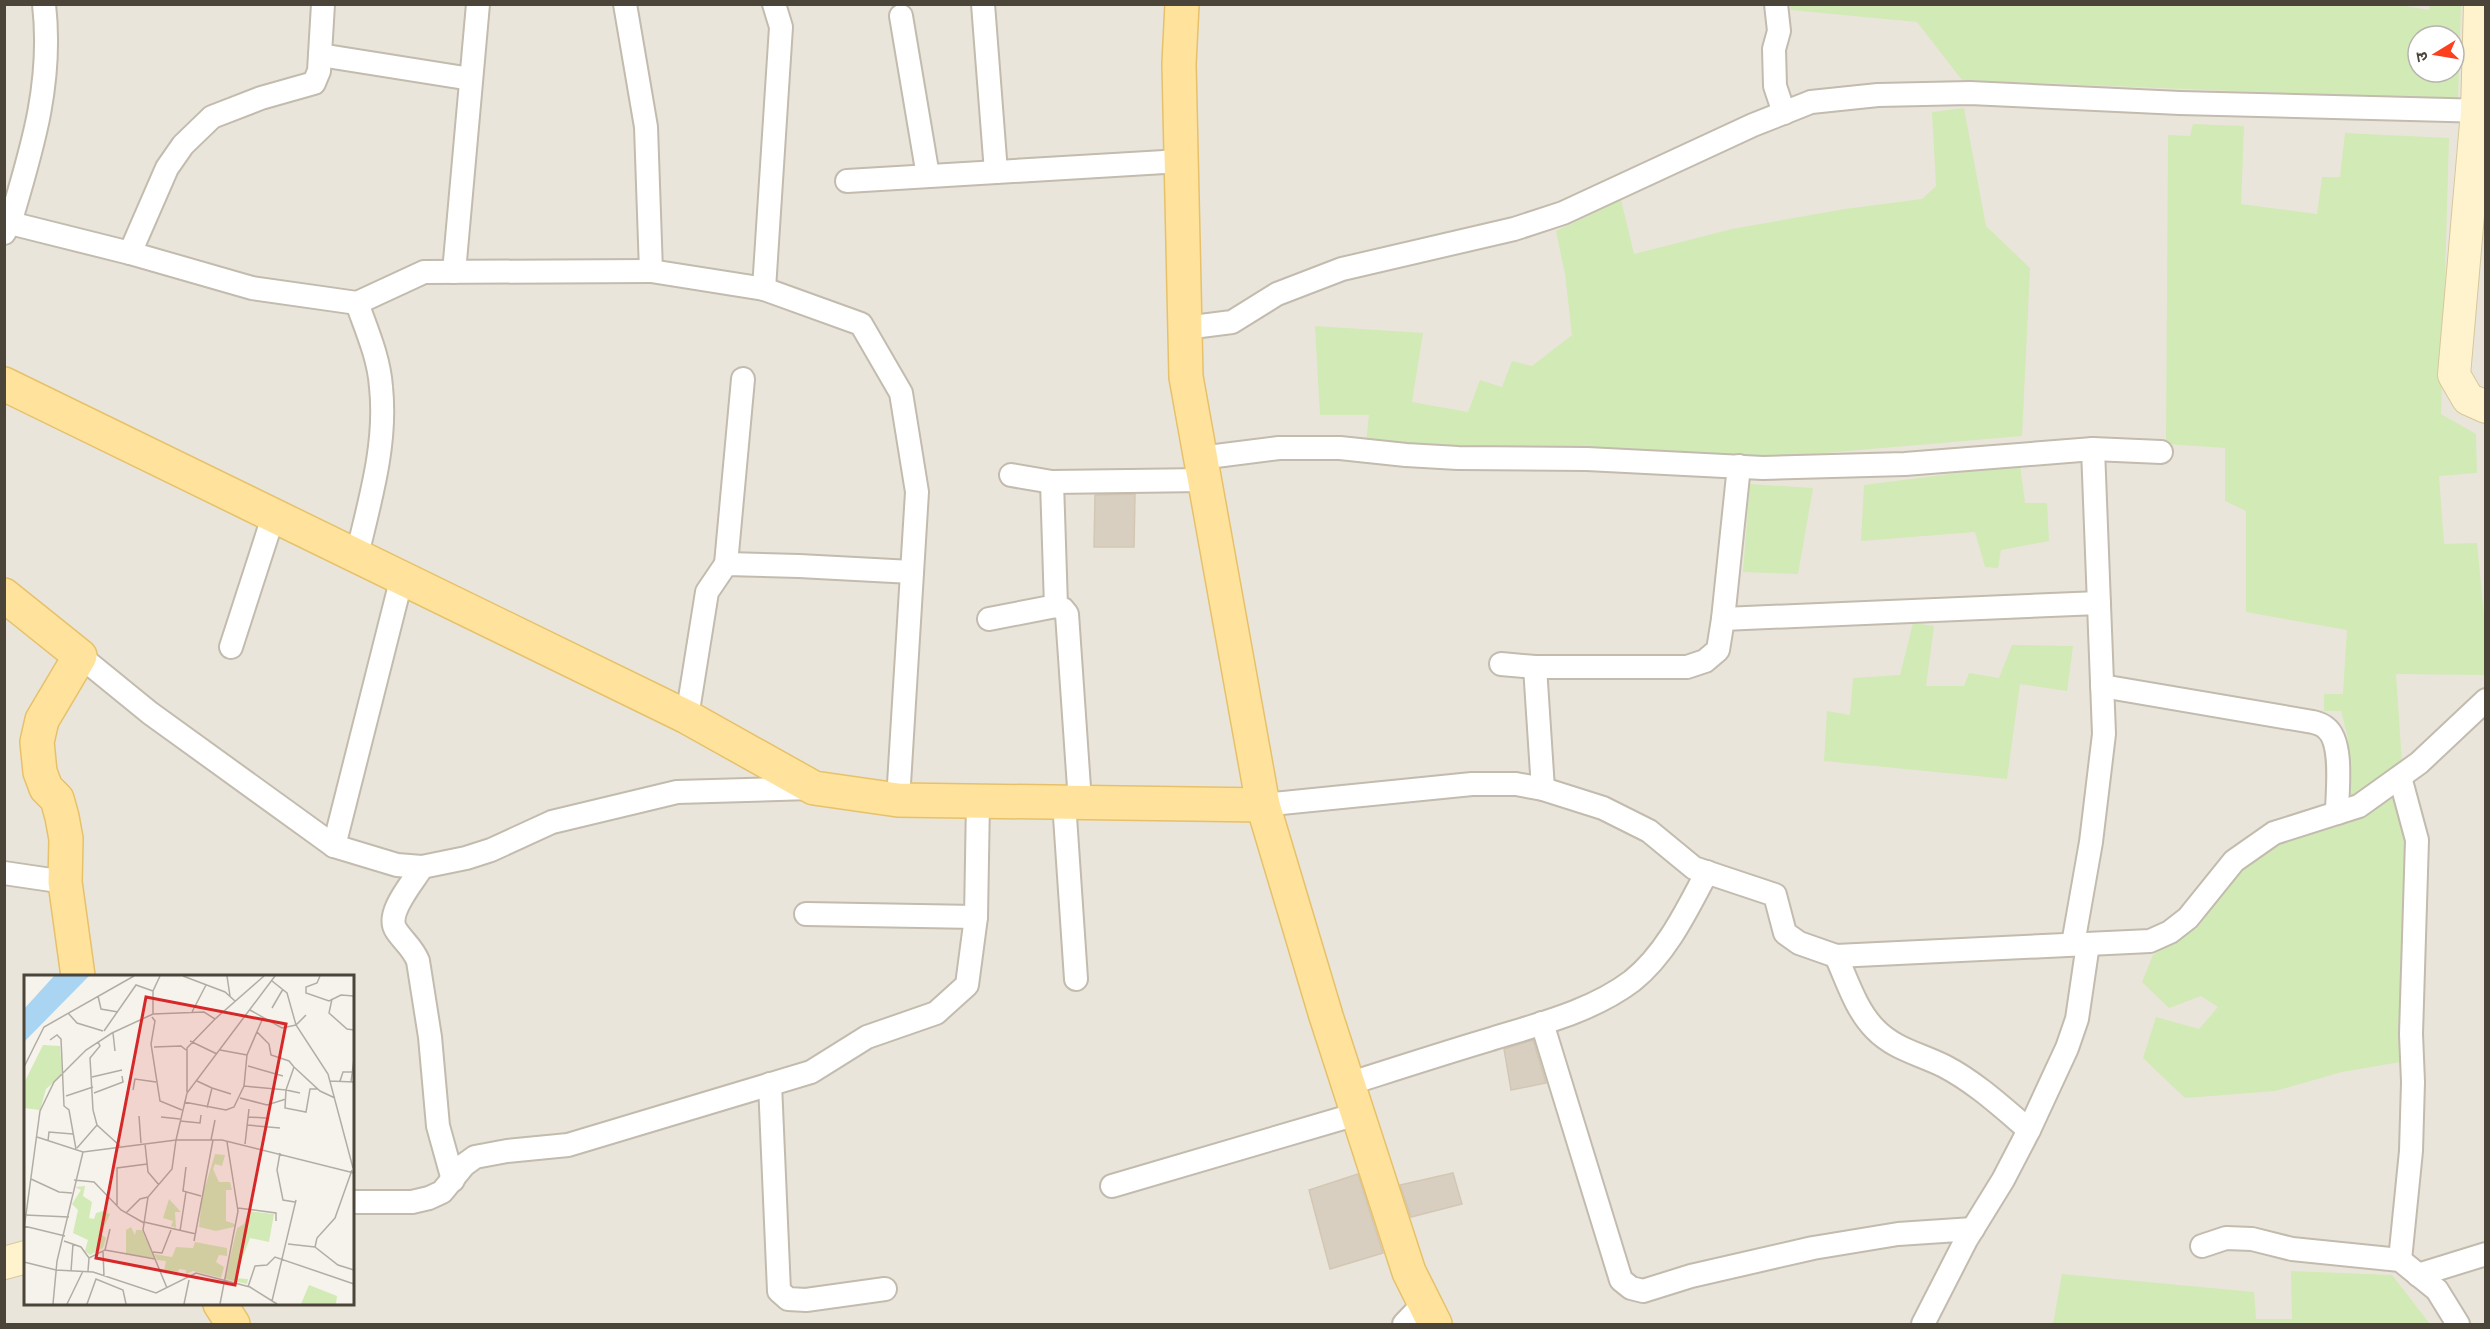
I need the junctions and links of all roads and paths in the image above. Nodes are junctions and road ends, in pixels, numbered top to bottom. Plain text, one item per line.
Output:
1 (44, 4) edge
2 (323, 4) edge
3 (478, 4) edge
4 (625, 4) edge
5 (774, 4) edge
6 (983, 4) edge
7 (1182, 4) edge
8 (1776, 4) edge
9 (2480, 4) edge
10 (901, 16) dead end
11 (320, 55) junction
12 (471, 79) junction
13 (2481, 112) edge
14 (1784, 113) junction
15 (1181, 161) junction
16 (996, 172) junction
17 (928, 176) junction
18 (847, 181) dead end
19 (7, 228) edge
20 (130, 253) junction
21 (651, 271) junction
22 (454, 272) junction
23 (764, 289) junction
24 (357, 303) junction
25 (1185, 328) junction
26 (743, 379) dead end
27 (4, 384) edge
28 (2486, 407) edge
29 (2092, 449) junction
30 (2162, 453) dead end
31 (1739, 466) junction
32 (1202, 469) junction
33 (1011, 475) dead end
34 (1052, 483) junction
35 (274, 514) junction
36 (357, 555) junction
37 (726, 564) junction
38 (912, 572) junction
39 (402, 577) junction
40 (4, 595) edge
41 (2099, 603) junction
42 (1056, 606) junction
43 (988, 618) dead end
44 (1723, 619) junction
45 (231, 647) dead end
46 (80, 656) junction
47 (1501, 664) dead end
48 (1535, 667) junction
49 (2102, 686) junction
50 (2486, 700) edge
51 (687, 717) junction
52 (2400, 777) junction
53 (814, 788) junction
54 (1543, 789) junction
55 (898, 800) junction
56 (978, 801) junction
57 (1072, 802) junction
58 (1263, 805) junction
59 (2337, 813) junction
60 (334, 846) junction
61 (422, 867) junction
62 (1707, 872) junction
63 (4, 873) edge
64 (65, 882) junction
65 (806, 914) dead end
66 (976, 917) junction
67 (2080, 944) junction
68 (1836, 956) junction
69 (78, 975) edge
70 (1076, 979) dead end
71 (1542, 1023) junction
72 (770, 1084) junction
73 (1353, 1099) junction
74 (2029, 1130) junction
75 (453, 1180) junction
76 (1112, 1186) dead end
77 (354, 1202) edge
78 (1973, 1229) junction
79 (2202, 1246) dead end
80 (2486, 1254) edge
81 (24, 1258) edge
82 (2400, 1260) junction
83 (4, 1263) edge
84 (2418, 1275) junction
85 (885, 1289) dead end
86 (221, 1305) edge
87 (1421, 1317) edge
88 (233, 1324) edge
89 (1923, 1324) edge
90 (2458, 1324) edge

1 - 19 street
2 - 11 street
3 - 12 street
4 - 21 street
5 - 23 street
6 - 16 street
7 - 15 main road
8 - 14 street
9 - 13 street
10 - 17 street
11 - 12 street
11 - 20 street
12 - 22 street
13 - 14 street
13 - 28 street
14 - 25 street
15 - 16 street
15 - 25 main road
16 - 17 street
17 - 18 street
19 - 20 street
20 - 24 street
21 - 22 street
21 - 23 street
22 - 24 street
23 - 38 street
24 - 36 street
25 - 32 main road
26 - 37 street
27 - 35 main road
29 - 30 street
29 - 31 street
29 - 41 street
31 - 32 street
31 - 44 street
32 - 34 street
32 - 58 main road
33 - 34 street
34 - 42 street
35 - 36 main road
35 - 45 street
36 - 39 main road
37 - 38 street
37 - 51 street
38 - 55 street
39 - 51 main road
39 - 60 street
40 - 46 main road
41 - 44 street
41 - 49 street
42 - 43 street
42 - 57 street
44 - 48 street
46 - 60 street
46 - 64 main road
47 - 48 street
48 - 54 street
49 - 59 street
49 - 67 street
50 - 52 street
51 - 53 main road
52 - 59 street
52 - 82 street
53 - 55 main road
53 - 61 street
54 - 58 street
54 - 62 street
55 - 56 main road
56 - 57 main road
56 - 66 street
57 - 58 main road
57 - 70 street
58 - 73 main road
59 - 67 street
60 - 61 street
61 - 75 street
62 - 68 street
62 - 71 street
63 - 64 street
64 - 69 main road
65 - 66 street
66 - 72 street
67 - 68 street
67 - 74 street
68 - 74 street
71 - 73 street
71 - 78 street
72 - 75 street
72 - 85 street
73 - 76 street
73 - 87 main road
74 - 78 street
75 - 77 street
78 - 89 street
79 - 82 street
80 - 84 street
81 - 83 street
82 - 84 street
84 - 90 street
86 - 88 main road

